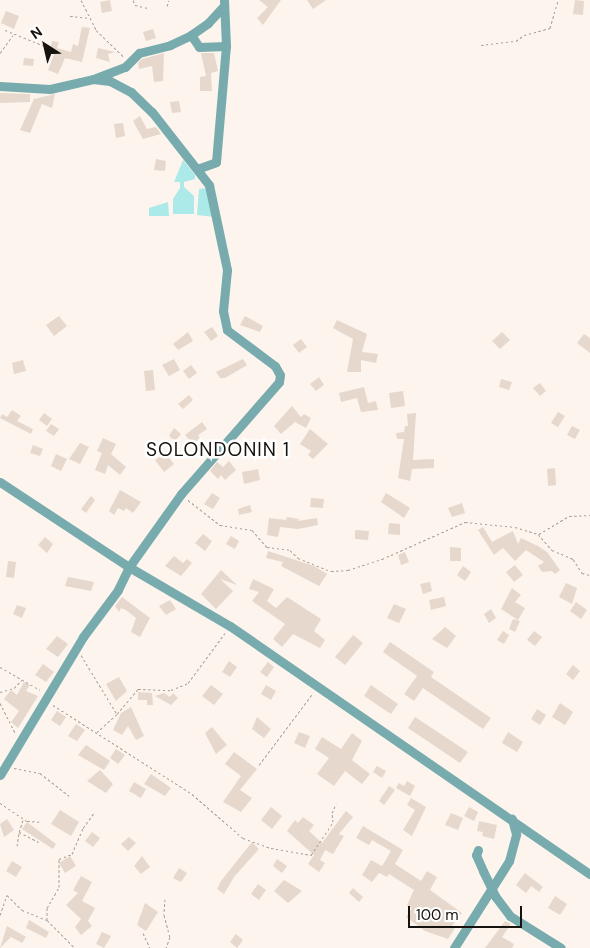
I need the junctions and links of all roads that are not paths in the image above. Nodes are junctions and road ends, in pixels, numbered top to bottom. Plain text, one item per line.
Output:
1 (224, 3) edge
2 (191, 35) junction
3 (226, 46) junction
4 (93, 78) junction
5 (0, 86) edge
6 (198, 169) junction
7 (0, 482) edge
8 (129, 567) junction
9 (0, 775) edge
10 (512, 819) junction
11 (478, 850) dead end
12 (590, 874) edge
13 (492, 888) junction
14 (454, 948) edge
15 (560, 948) edge

1 - 2 street
1 - 3 street
2 - 3 street
2 - 4 street
3 - 6 street
4 - 5 street
4 - 6 street
6 - 8 street
7 - 8 street
8 - 9 street
8 - 10 street
10 - 12 street
10 - 13 street
11 - 13 street
13 - 14 street
13 - 15 street

